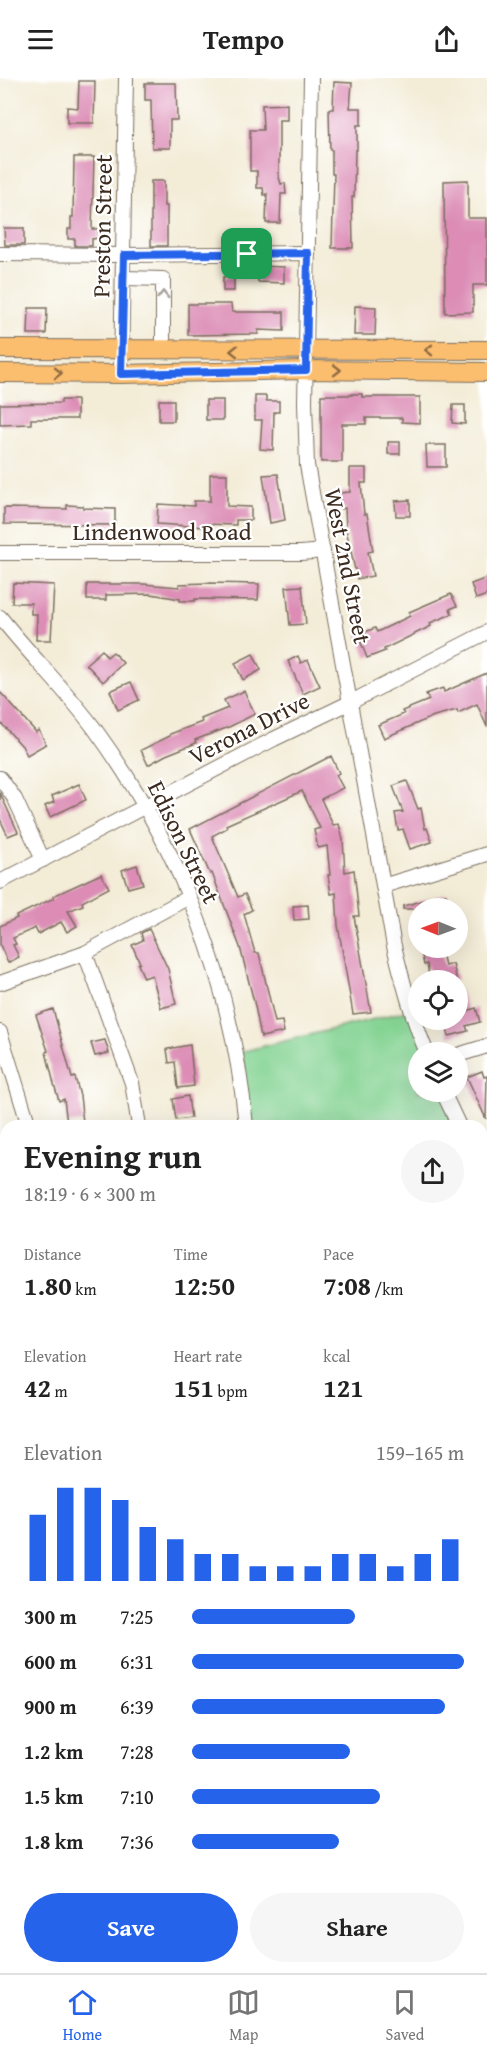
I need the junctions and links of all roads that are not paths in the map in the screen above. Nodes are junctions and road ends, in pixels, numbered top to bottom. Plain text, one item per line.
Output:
1 (126, 78) edge
2 (311, 78) edge
3 (308, 253) junction
4 (0, 254) edge
5 (124, 255) junction
6 (124, 278) junction
7 (0, 350) edge
8 (122, 350) junction
9 (163, 350) junction
10 (487, 350) edge
11 (306, 351) junction
12 (306, 370) junction
13 (487, 372) edge
14 (0, 373) edge
15 (121, 374) junction
16 (323, 551) junction
17 (0, 553) edge
18 (0, 617) edge
19 (487, 632) edge
20 (349, 703) junction
21 (0, 778) edge
22 (145, 807) junction
23 (487, 854) edge
24 (43, 860) junction
25 (0, 882) edge
26 (383, 886) junction
27 (189, 897) junction
28 (85, 953) junction
29 (0, 983) edge
30 (0, 1032) edge
31 (422, 1042) edge
32 (487, 1046) edge
33 (468, 1052) edge
34 (448, 1102) edge
35 (27, 1120) edge
36 (138, 1120) edge
37 (245, 1120) edge
38 (456, 1120) edge

1 - 5 street, Preston Street
2 - 3 street, West 2nd Street
3 - 5 street
3 - 11 street, West 2nd Street
4 - 5 street
5 - 6 street, Preston Street
6 - 8 street, Preston Street
9 -> 6 street
7 - 8 main road
8 - 9 main road
8 - 15 street, Preston Street
11 -> 9 main road
10 -> 11 main road
11 - 12 street, West 2nd Street
12 -> 13 main road
12 - 15 main road
12 - 16 street, West 2nd Street
14 -> 15 main road
16 - 17 street, Lindenwood Road
16 - 20 street, West 2nd Street
18 - 22 street, Edison Street
19 - 20 street, Verona Drive
20 - 22 street, Verona Drive
20 - 26 street, West 2nd Street
21 - 24 street
22 - 24 street, Verona Drive
22 - 27 street, Edison Street
23 - 26 street
24 - 25 street, Verona Drive
26 - 31 street, West 2nd Street
27 - 28 street
27 - 37 street, Edison Street
28 - 29 street
28 - 36 street
30 - 35 street
32 - 33 street
34 - 38 street

